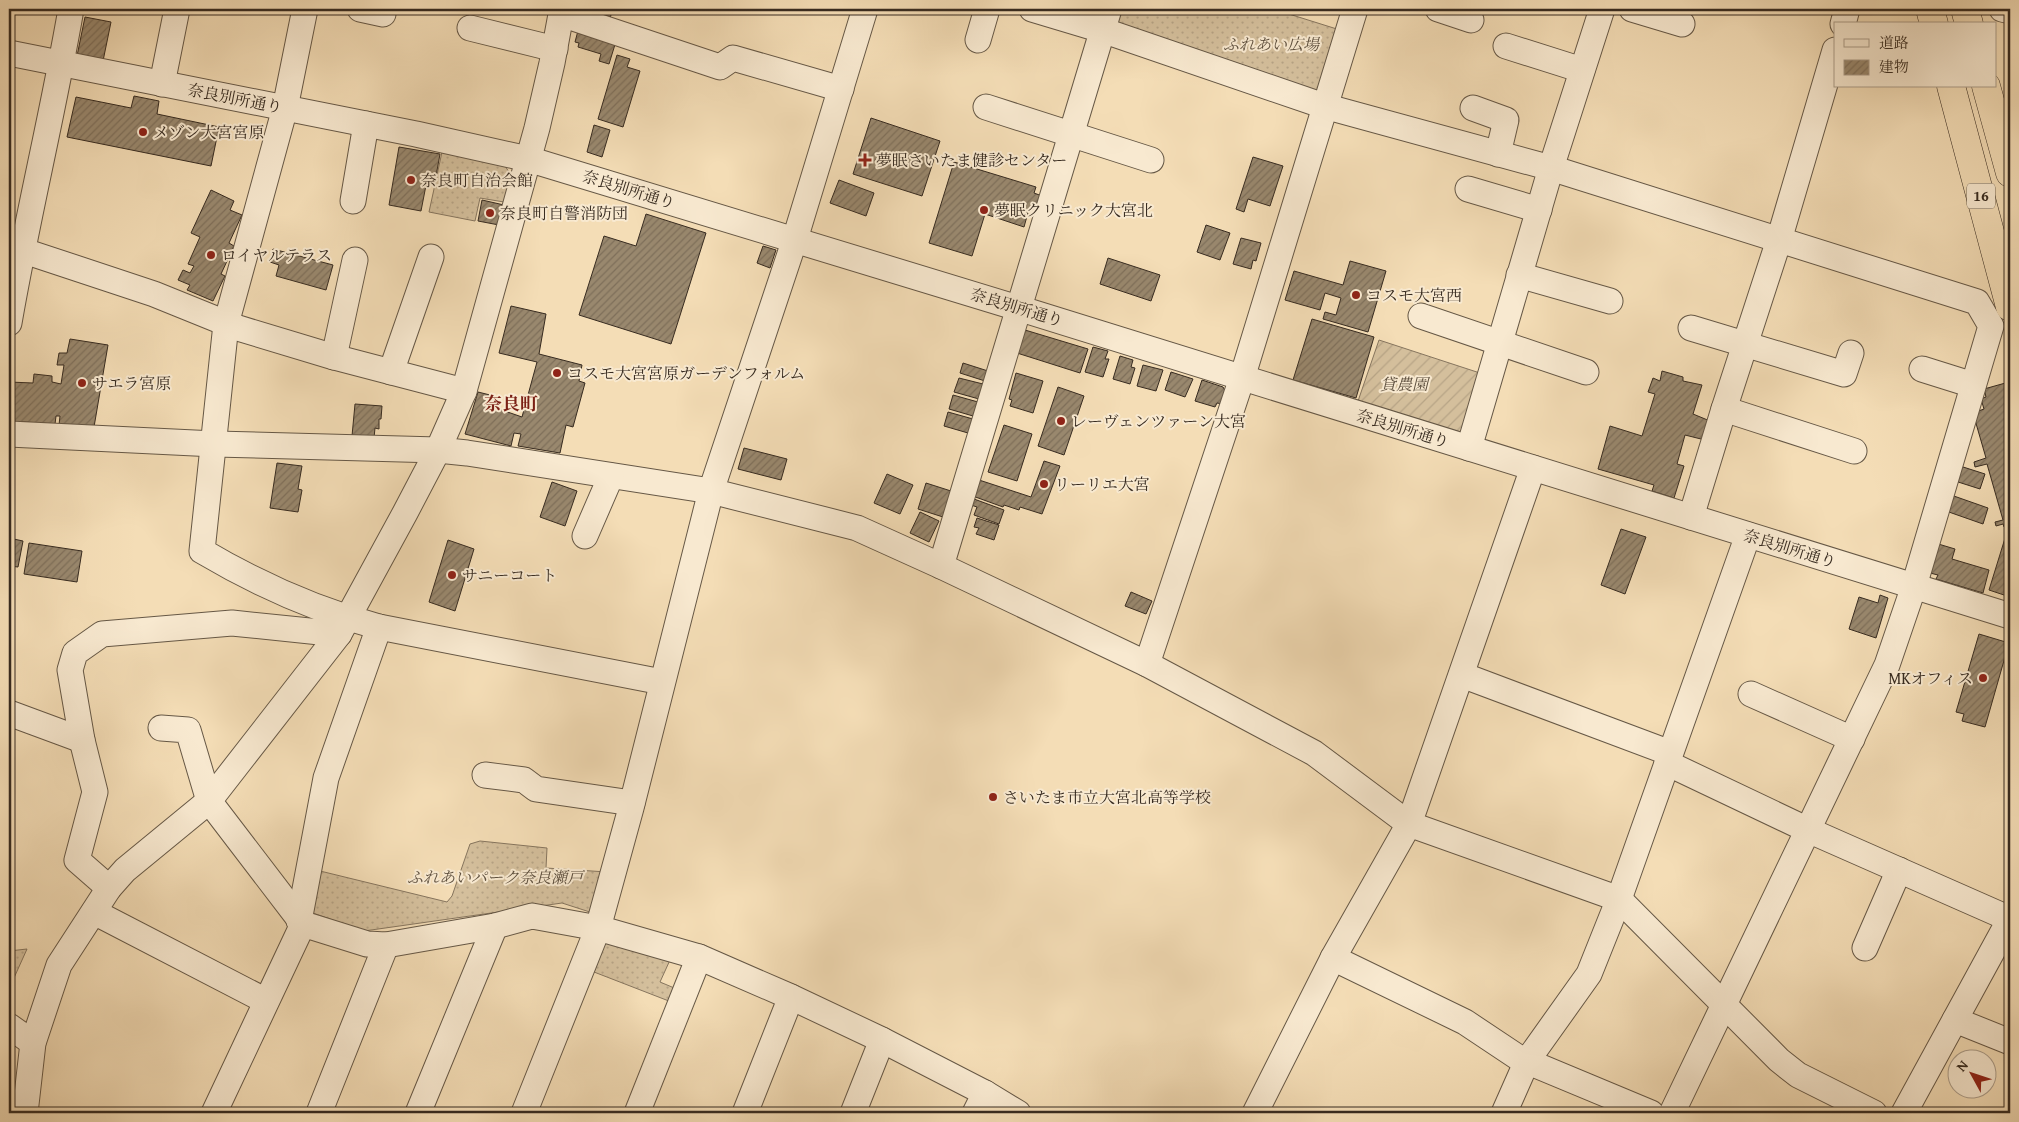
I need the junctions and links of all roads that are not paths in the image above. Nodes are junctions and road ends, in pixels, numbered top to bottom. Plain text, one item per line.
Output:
1 (71, 9) edge
2 (177, 9) edge
3 (305, 9) edge
4 (865, 9) edge
5 (988, 9) edge
6 (1032, 9) edge
7 (1355, 9) edge
8 (1438, 9) edge
9 (1602, 9) edge
10 (1632, 9) edge
11 (1848, 9) edge
12 (1930, 9) edge
13 (1965, 9) edge
14 (2002, 9) edge
15 (562, 11) edge
16 (2010, 12) edge
17 (1105, 19) edge
18 (1471, 20) dead end
19 (1844, 22) edge
20 (1933, 22) edge
21 (1968, 22) edge
22 (1682, 24) dead end
23 (470, 28) dead end
24 (978, 40) dead end
25 (1506, 46) dead end
26 (555, 49) junction
27 (9, 53) edge
28 (1834, 53) edge
29 (61, 64) junction
30 (1582, 70) junction
31 (162, 84) junction
32 (1952, 88) edge
33 (1987, 88) edge
34 (841, 89) junction
35 (1324, 106) junction
36 (986, 107) dead end
37 (284, 108) junction
38 (1473, 108) dead end
39 (366, 124) junction
40 (1070, 134) junction
41 (1498, 154) junction
42 (528, 159) junction
43 (1151, 160) dead end
44 (1551, 168) junction
45 (2010, 173) edge
46 (1468, 189) dead end
47 (354, 201) dead end
48 (1539, 210) junction
49 (796, 239) junction
50 (1779, 240) junction
51 (15, 248) edge
52 (431, 257) dead end
53 (355, 260) dead end
54 (1519, 275) junction
55 (1610, 301) dead end
56 (2010, 307) edge
57 (1018, 308) junction
58 (1421, 316) dead end
59 (9, 323) edge
60 (226, 324) junction
61 (1691, 328) dead end
62 (1499, 341) junction
63 (1745, 345) junction
64 (1851, 354) dead end
65 (334, 357) junction
66 (1922, 369) dead end
67 (391, 372) junction
68 (1586, 372) dead end
69 (1242, 378) junction
70 (1973, 384) junction
71 (464, 391) junction
72 (1724, 409) junction
73 (9, 434) edge
74 (215, 444) junction
75 (1469, 448) junction
76 (438, 450) junction
77 (1854, 451) dead end
78 (1533, 468) junction
79 (610, 476) junction
80 (711, 491) junction
81 (1691, 517) junction
82 (1748, 535) junction
83 (585, 536) dead end
84 (941, 566) junction
85 (1914, 586) junction
86 (2010, 616) edge
87 (343, 626) junction
88 (379, 627) junction
89 (1147, 664) junction
90 (1462, 675) junction
91 (662, 682) junction
92 (1751, 694) dead end
93 (9, 713) edge
94 (161, 728) dead end
95 (1852, 739) junction
96 (82, 740) junction
97 (1668, 758) junction
98 (485, 776) dead end
99 (209, 801) junction
100 (632, 803) junction
101 (1409, 824) junction
102 (1808, 830) junction
103 (1898, 870) junction
104 (109, 888) junction
105 (1619, 898) junction
106 (94, 912) junction
107 (2010, 919) edge
108 (301, 922) junction
109 (495, 926) junction
110 (598, 928) junction
111 (386, 945) junction
112 (1865, 948) dead end
113 (699, 958) junction
114 (1333, 958) junction
115 (791, 997) junction
116 (266, 1001) junction
117 (1724, 1005) junction
118 (1955, 1020) junction
119 (9, 1026) edge
120 (882, 1040) junction
121 (2010, 1042) edge
122 (33, 1043) junction
123 (1527, 1061) junction
124 (980, 1103) edge
125 (25, 1113) edge
126 (214, 1113) edge
127 (319, 1113) edge
128 (418, 1113) edge
129 (524, 1113) edge
130 (637, 1113) edge
131 (744, 1113) edge
132 (853, 1113) edge
133 (1018, 1113) edge
134 (1257, 1113) edge
135 (1504, 1113) edge
136 (1651, 1113) edge
137 (1672, 1113) edge
138 (1874, 1113) edge
139 (1904, 1113) edge

1 - 29 street
2 - 31 street
3 - 37 street
4 - 34 street
5 - 24 street
6 - 17 street
7 - 35 street
8 - 18 street
9 - 30 street
10 - 22 street
11 - 19 street
12 - 20 highway
13 - 21 highway
14 - 16 street
15 - 26 street
15 - 34 street
17 - 35 street
17 - 40 street
23 - 26 street
25 - 30 street
26 - 42 street
27 - 29 street, 奈良別所通り
28 - 50 street
29 - 31 street, 奈良別所通り
29 - 51 street
30 - 44 street
31 - 37 street, 奈良別所通り
32 - 56 highway, 16
33 - 45 highway, 16
34 - 49 street
35 - 41 street
35 - 69 street
36 - 40 street
37 - 39 street, 奈良別所通り
37 - 60 street
38 - 41 street
39 - 42 street, 奈良別所通り
39 - 47 street
40 - 43 street
40 - 57 street
41 - 44 street
42 - 49 street, 奈良別所通り
42 - 71 street
44 - 48 street
44 - 50 street
46 - 48 street
48 - 54 street
49 - 57 street, 奈良別所通り
49 - 80 street
50 - 63 street
50 - 70 street
51 - 59 street
51 - 60 street
52 - 67 street
53 - 65 street
54 - 55 street
54 - 62 street
57 - 69 street, 奈良別所通り
57 - 84 street
58 - 62 street
60 - 65 street
60 - 74 street
61 - 63 street
62 - 68 street
62 - 75 street
63 - 64 street
63 - 72 street
65 - 67 street
66 - 70 street
67 - 71 street
69 - 75 street, 奈良別所通り
69 - 89 street
70 - 85 street
71 - 76 street
72 - 77 street
72 - 81 street
73 - 74 street
74 - 76 street
74 - 87 street
75 - 78 street, 奈良別所通り
76 - 79 street
76 - 87 street
78 - 81 street, 奈良別所通り
78 - 90 street
79 - 80 street
79 - 83 street
80 - 84 street
80 - 91 street
81 - 82 street, 奈良別所通り
82 - 85 street, 奈良別所通り
82 - 97 street
84 - 89 street
85 - 86 street, 奈良別所通り
85 - 95 street
87 - 88 street
87 - 96 street
87 - 99 street
88 - 91 street
88 - 108 street
89 - 101 street
90 - 97 street
90 - 101 street
91 - 100 street
92 - 95 street
93 - 96 street
94 - 99 street
95 - 102 street
96 - 104 street
97 - 102 street
97 - 105 street
98 - 100 street
99 - 104 street
99 - 108 street
100 - 110 street
101 - 105 street
101 - 114 street
102 - 103 street
102 - 117 street
103 - 107 street
103 - 112 street
104 - 106 street
105 - 117 street
105 - 123 street
106 - 116 street
106 - 122 street
107 - 118 street
108 - 111 street
108 - 116 street
109 - 110 street
109 - 111 street
109 - 128 street
110 - 113 street
110 - 129 street
111 - 127 street
113 - 115 street
113 - 130 street
114 - 123 street
114 - 134 street
115 - 120 street
115 - 131 street
116 - 126 street
117 - 137 street
117 - 138 street
118 - 121 street
118 - 139 street
119 - 122 street
120 - 124 street
120 - 132 street
122 - 125 street
123 - 135 street
123 - 136 street
124 - 133 street

